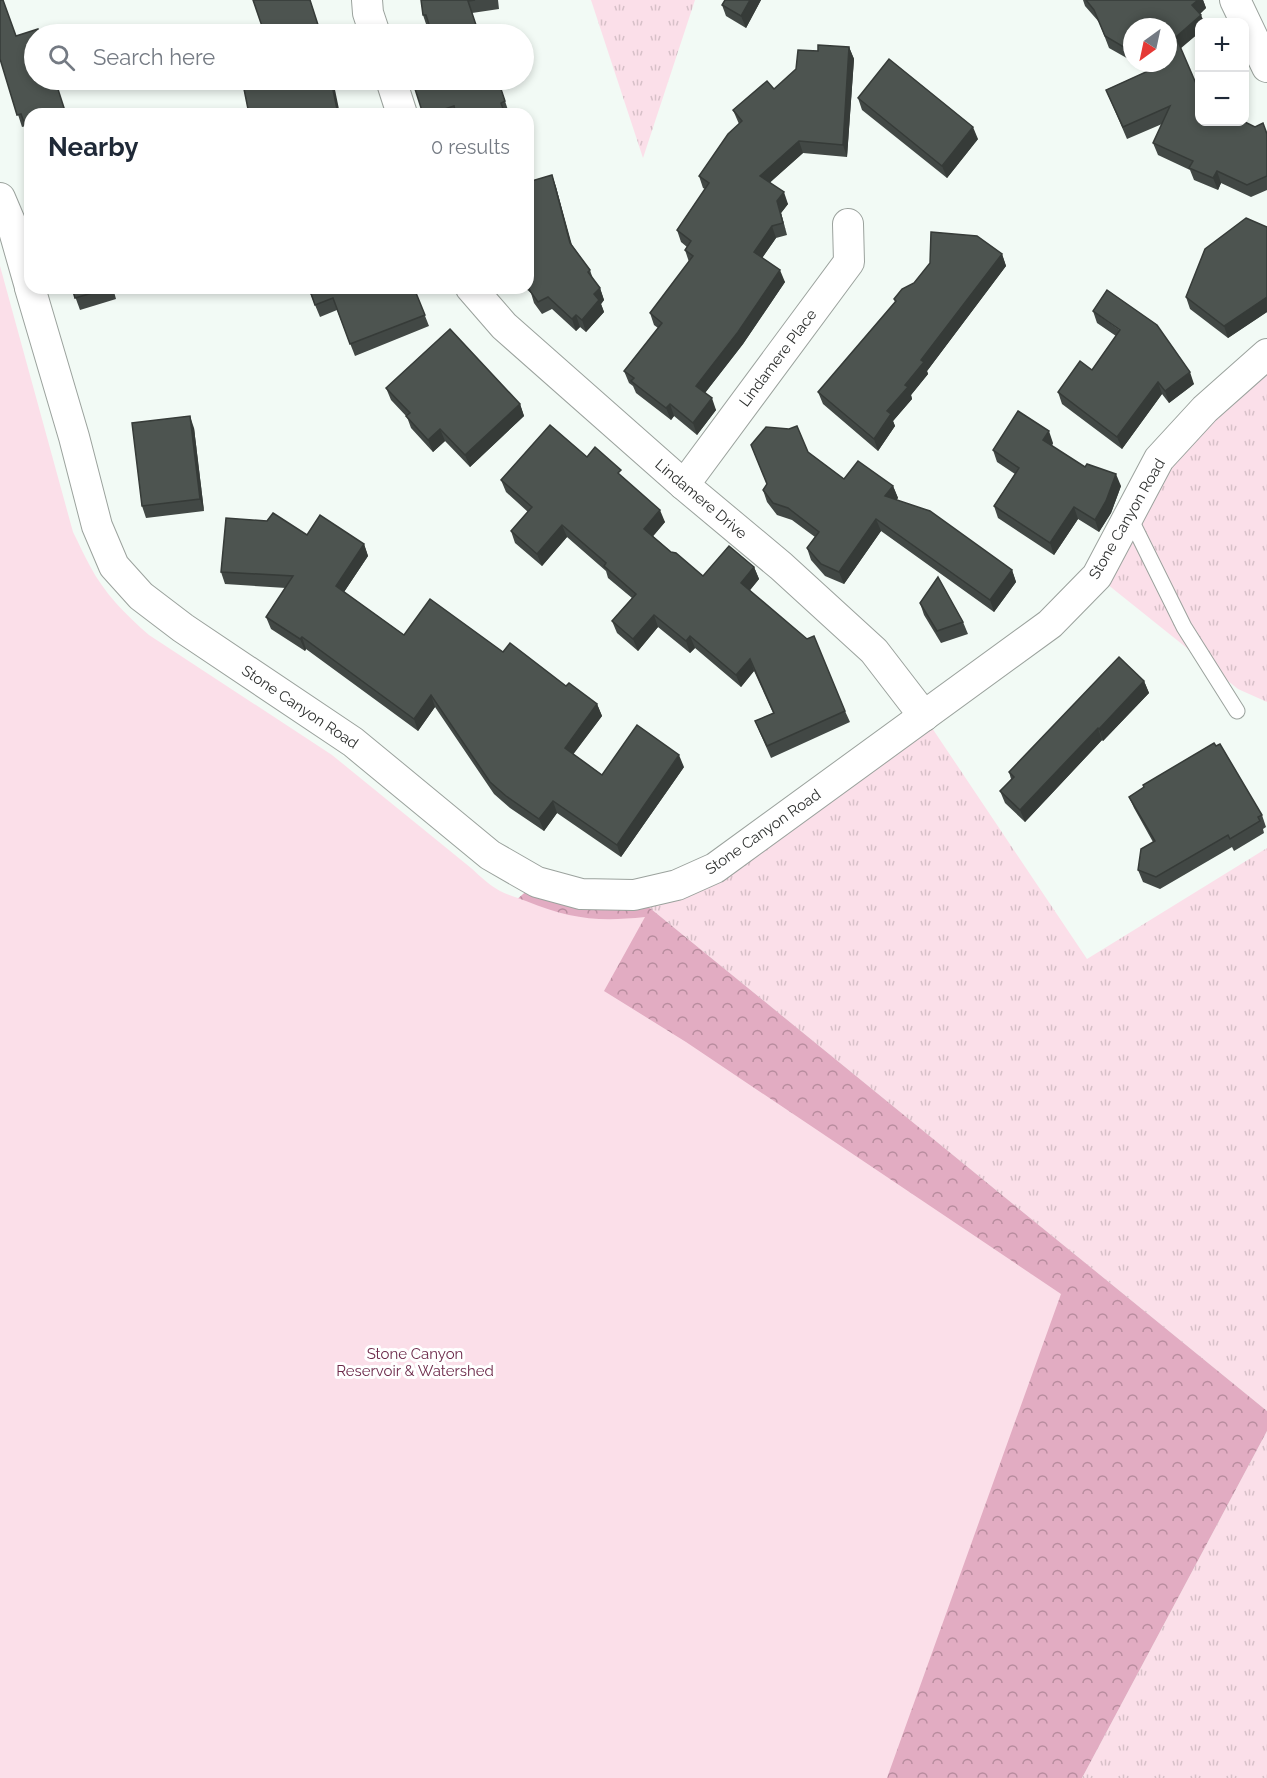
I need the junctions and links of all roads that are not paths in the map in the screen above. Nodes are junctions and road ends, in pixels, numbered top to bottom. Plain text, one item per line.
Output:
1 (367, 0) edge
2 (1235, 0) edge
3 (372, 24) edge
4 (1267, 67) edge
5 (394, 90) edge
6 (400, 108) edge
7 (0, 198) edge
8 (848, 225) dead end
9 (24, 266) edge
10 (32, 294) edge
11 (476, 294) edge
12 (1267, 354) edge
13 (684, 485) junction
14 (1129, 516) junction
15 (1237, 711) dead end
16 (924, 716) junction

1 - 3 street
2 - 4 street
5 - 6 street
7 - 9 street, Stone Canyon Road
8 - 13 street, Lindamere Place
10 - 16 street, Stone Canyon Road
11 - 13 street, Lindamere Drive
12 - 14 street, Stone Canyon Road
13 - 16 street, Lindamere Drive
14 - 15 lane
14 - 16 street, Stone Canyon Road

